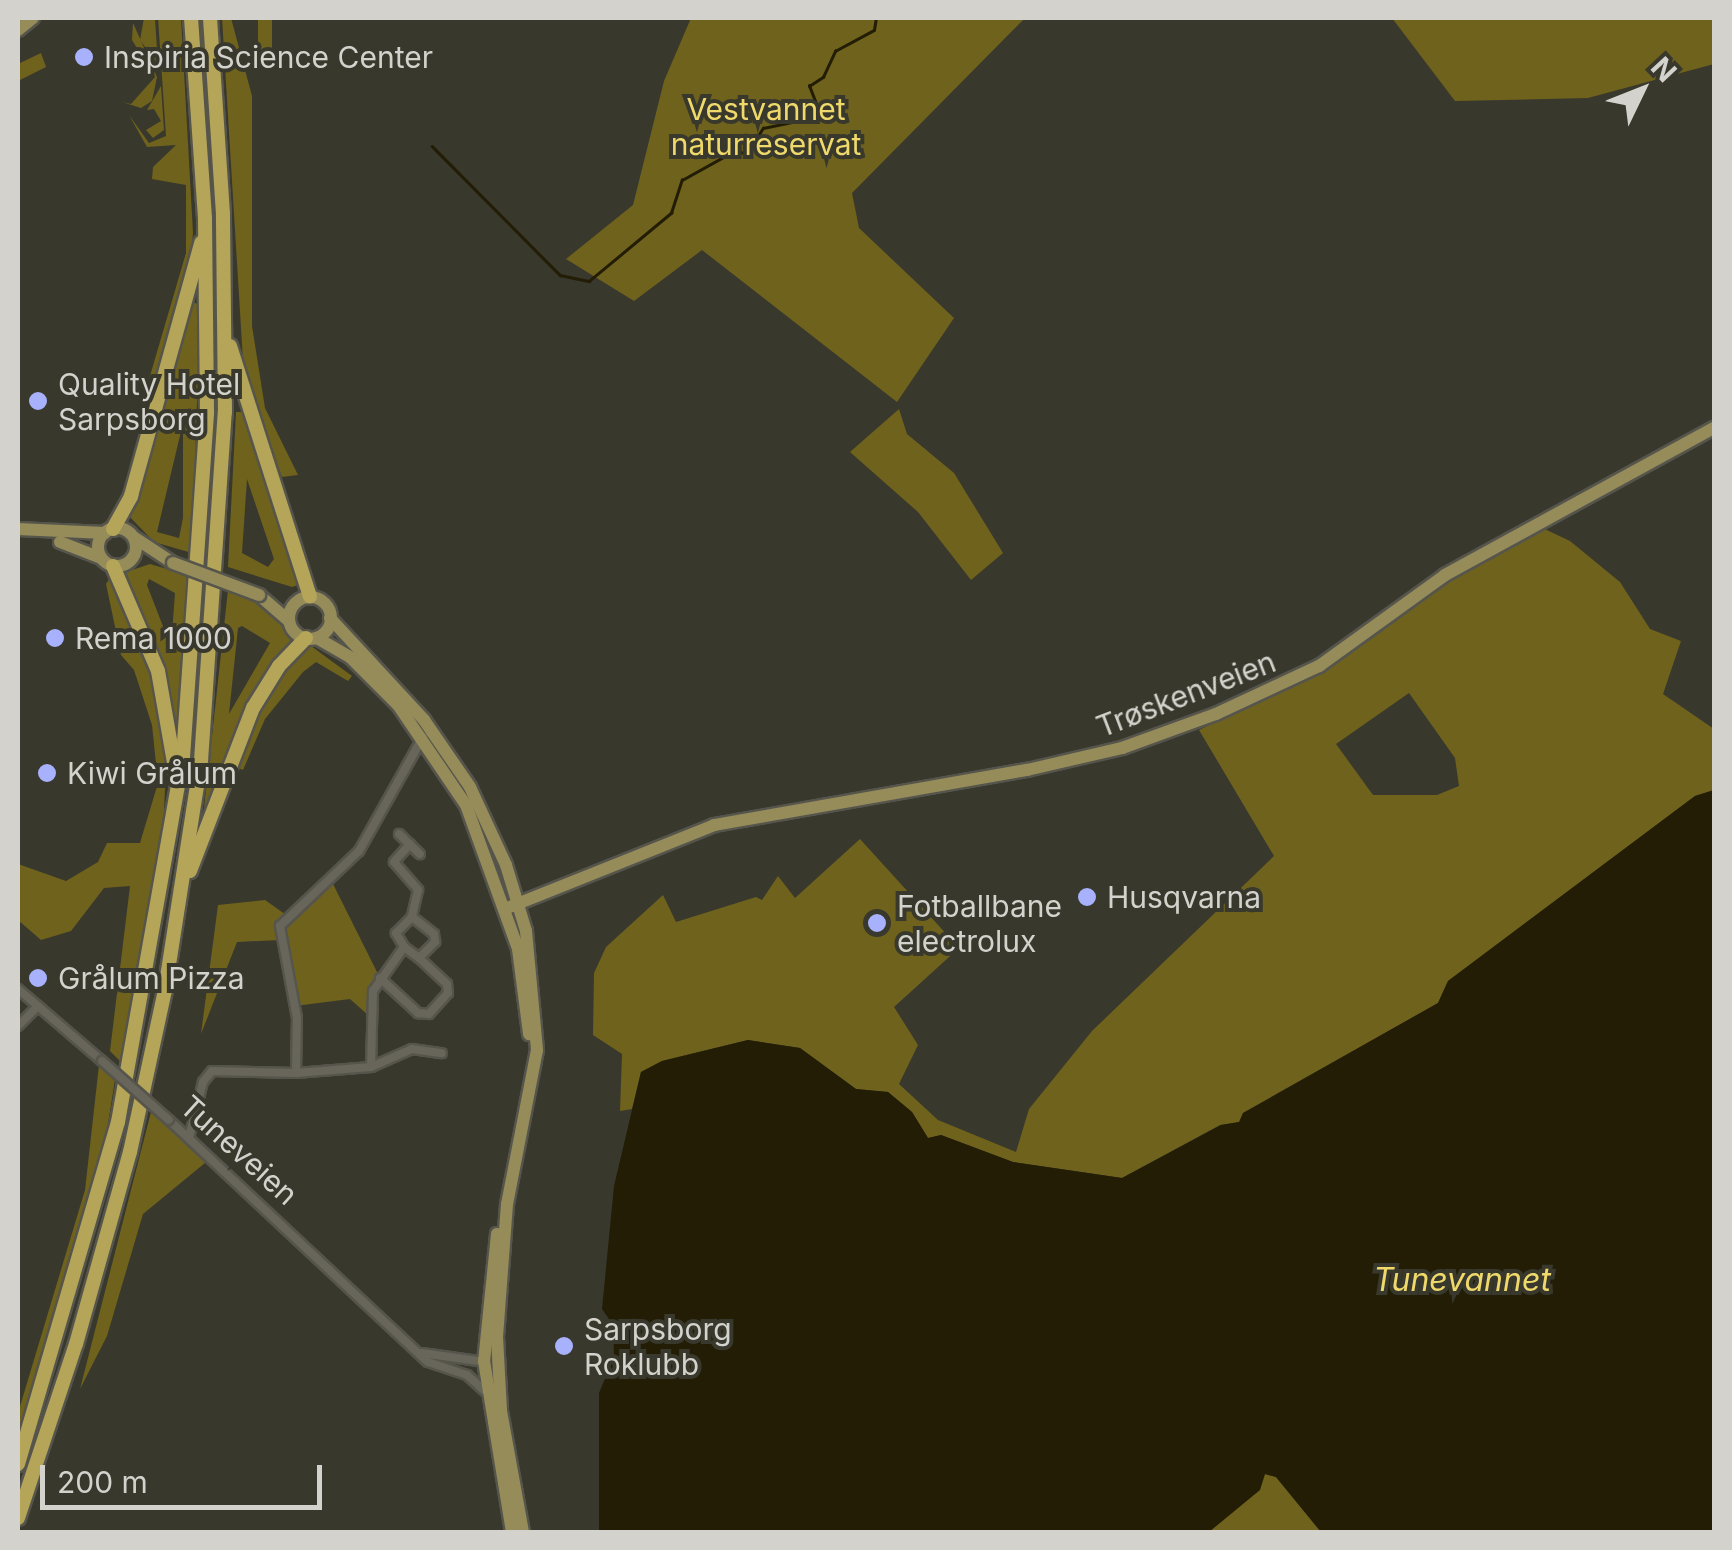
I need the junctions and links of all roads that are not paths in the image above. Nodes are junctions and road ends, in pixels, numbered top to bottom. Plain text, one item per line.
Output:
1 (34, 18) edge
2 (192, 18) edge
3 (210, 18) edge
4 (18, 30) edge
5 (205, 218) junction
6 (226, 324) junction
7 (1714, 428) edge
8 (109, 531) junction
9 (18, 533) edge
10 (132, 536) junction
11 (157, 558) junction
12 (131, 561) junction
13 (107, 562) junction
14 (259, 595) junction
15 (302, 600) junction
16 (330, 618) junction
17 (289, 621) junction
18 (311, 638) junction
19 (424, 720) junction
20 (424, 736) junction
21 (178, 795) junction
22 (399, 834) dead end
23 (410, 844) junction
24 (420, 854) dead end
25 (184, 886) junction
26 (513, 906) junction
27 (412, 917) junction
28 (404, 947) junction
29 (420, 958) junction
30 (380, 978) junction
31 (18, 989) edge
32 (38, 1006) junction
33 (18, 1026) edge
34 (442, 1053) dead end
35 (371, 1067) junction
36 (296, 1073) junction
37 (189, 1138) junction
38 (508, 1204) junction
39 (422, 1353) junction
40 (484, 1361) junction
41 (498, 1376) junction
42 (485, 1391) junction
43 (18, 1464) edge
44 (18, 1518) edge
45 (512, 1532) edge
46 (523, 1532) edge

1 - 4 main road
2 - 5 highway
3 - 6 highway
5 - 8 highway
5 - 21 highway
6 - 15 highway
6 - 25 highway
7 - 26 main road, Trøskenveien
8 - 9 main road
8 - 10 main road
8 - 13 main road
9 - 13 main road
10 - 11 main road
10 - 12 main road
11 - 12 main road
11 - 14 main road, bridge
12 - 13 main road
13 - 21 highway
14 - 15 main road
14 - 17 main road
15 - 16 main road
15 - 17 main road
16 - 18 main road
16 - 19 main road
17 - 18 main road
18 - 20 main road
18 - 25 highway
19 - 20 street
19 - 26 main road
20 - 26 main road
20 - 36 street
21 - 43 highway
22 - 23 street
23 - 24 street
23 - 27 street
25 - 44 highway
26 - 38 main road
27 - 28 street
27 - 29 street
28 - 29 street
28 - 30 street
29 - 30 street
30 - 35 street
31 - 32 street, Tuneveien
32 - 33 street
32 - 37 street, Tuneveien, bridge
34 - 35 street
35 - 36 street
36 - 37 street
37 - 39 street, Tuneveien
38 - 40 main road
38 - 41 main road
39 - 40 street
39 - 42 street, Tuneveien
40 - 41 street
40 - 42 main road
41 - 46 main road
42 - 45 main road

